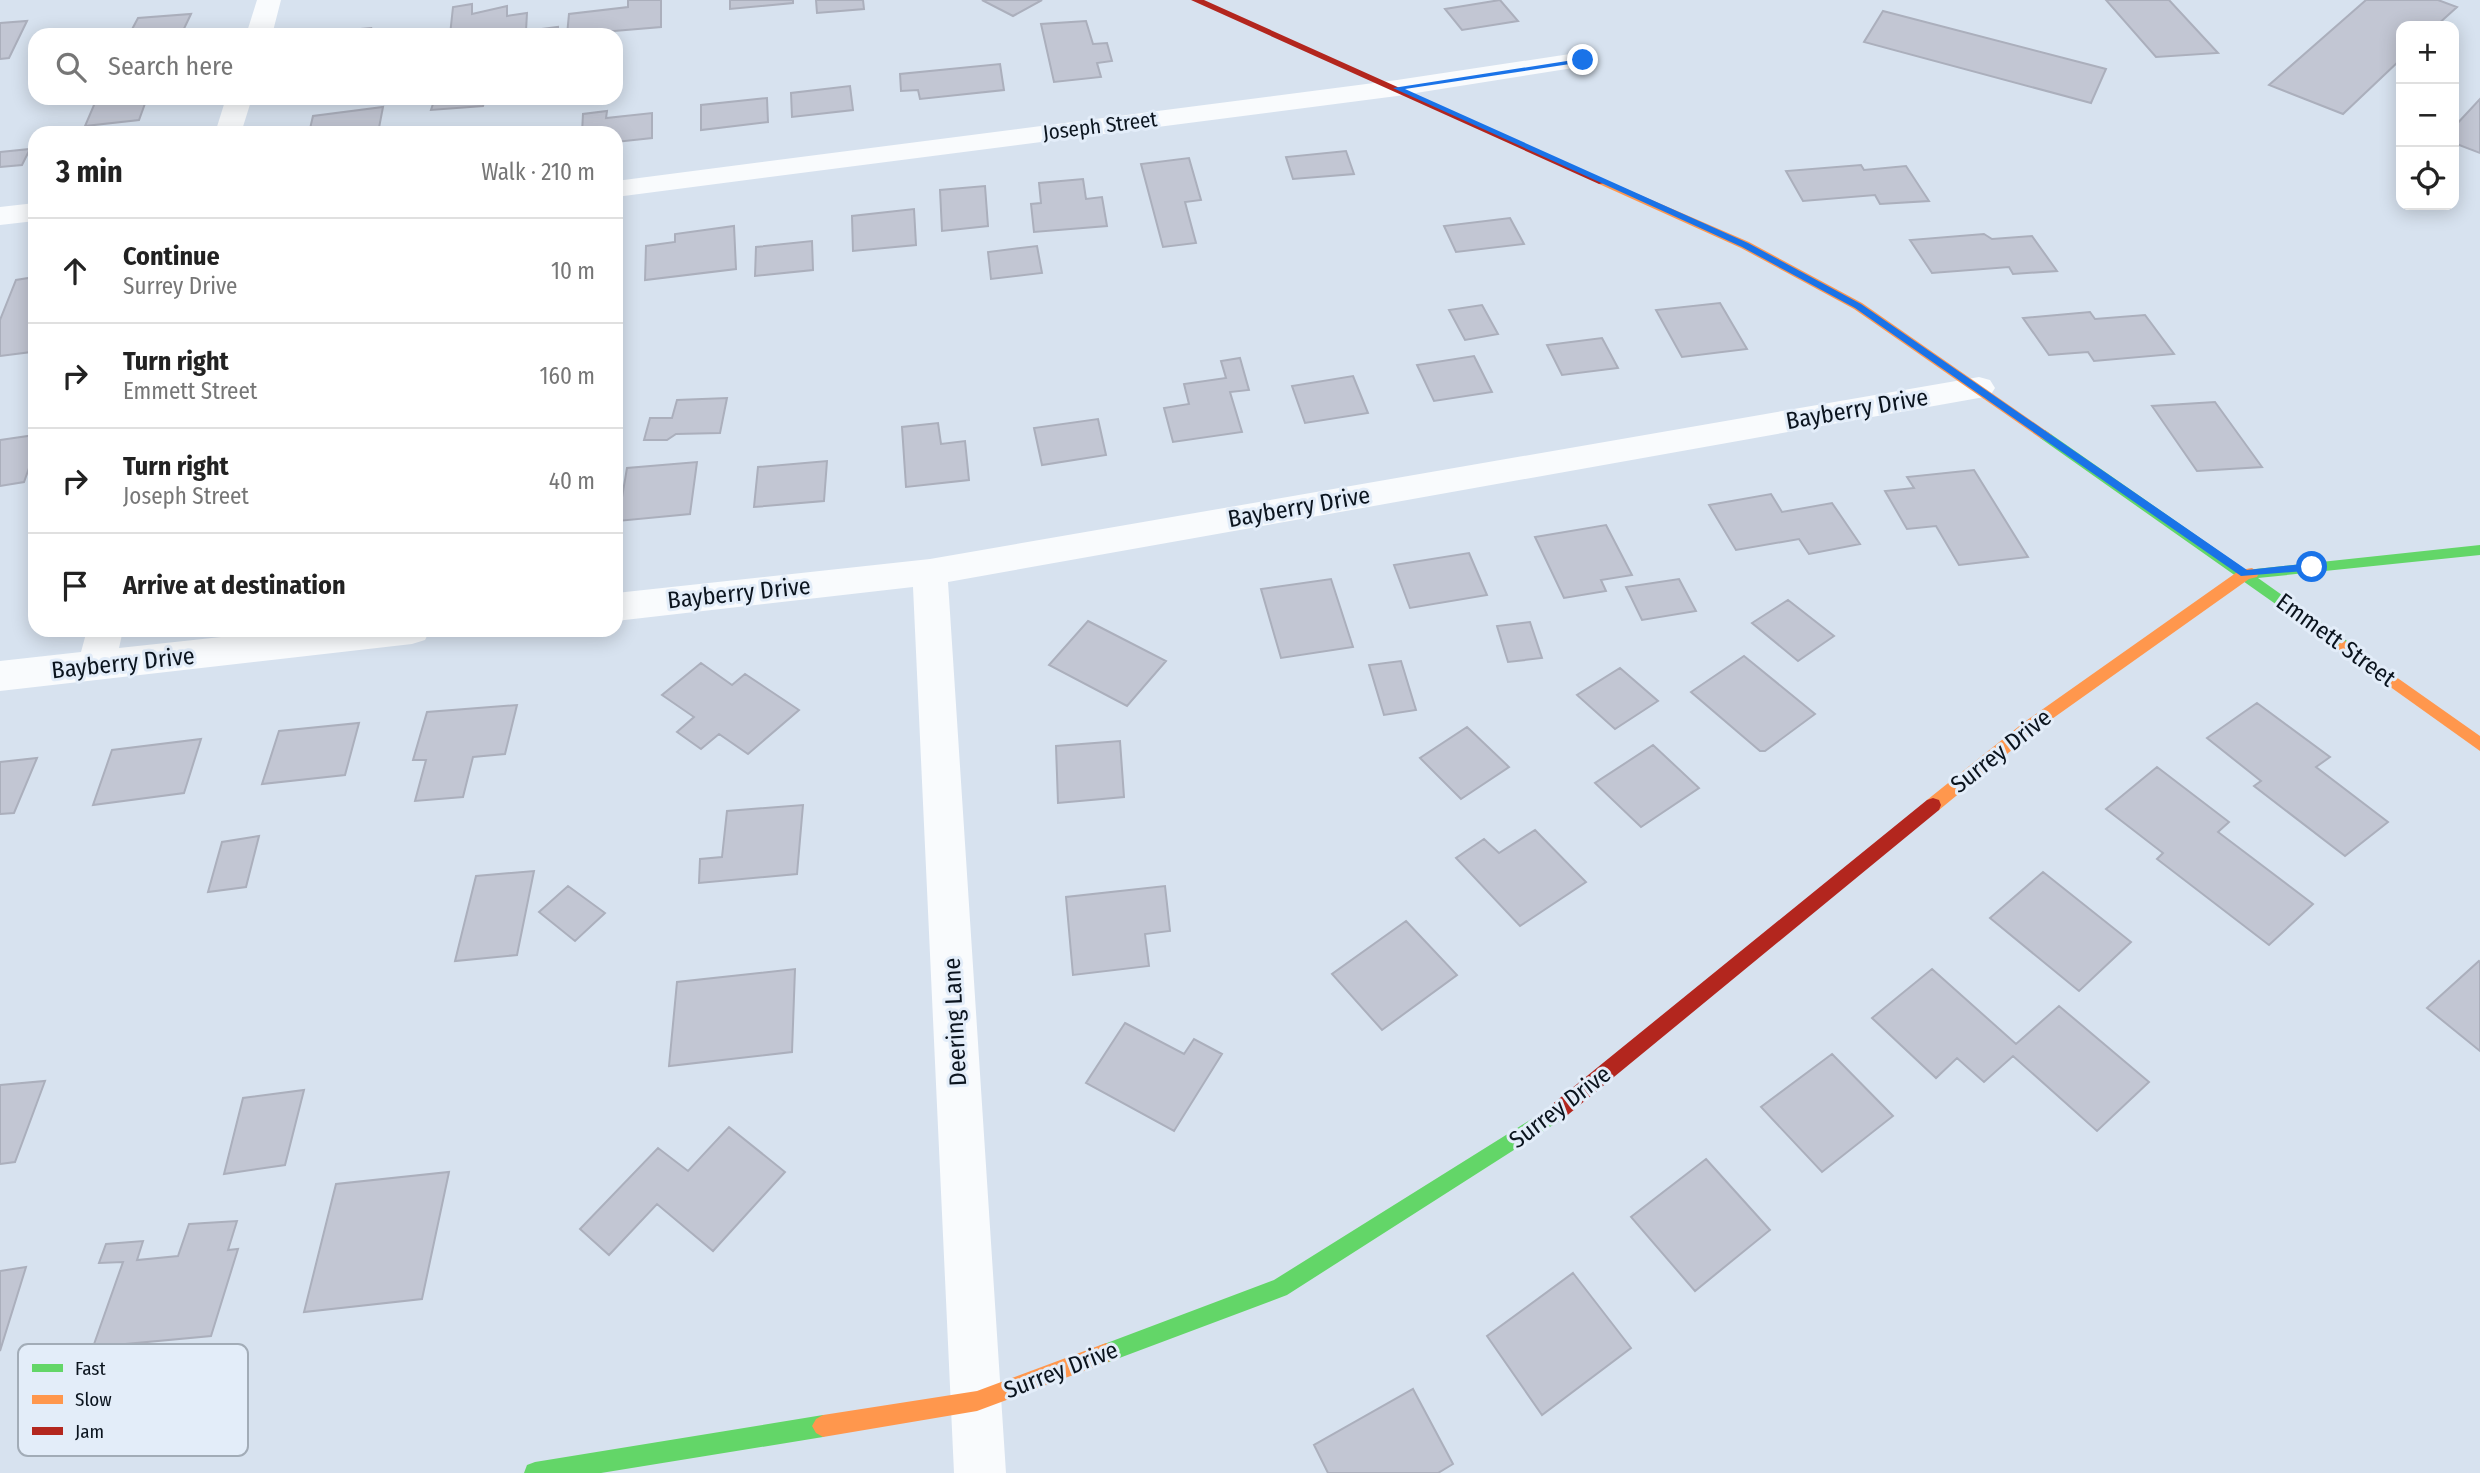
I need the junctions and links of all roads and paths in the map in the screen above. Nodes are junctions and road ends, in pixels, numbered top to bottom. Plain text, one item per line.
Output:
1 (269, 0) edge
2 (1196, 0) edge
3 (261, 28) edge
4 (1583, 60) dead end
5 (1397, 88) junction
6 (237, 105) edge
7 (230, 126) edge
8 (623, 188) edge
9 (28, 213) edge
10 (0, 216) edge
11 (1979, 388) junction
12 (2480, 550) edge
13 (930, 572) junction
14 (2245, 574) junction
15 (623, 606) edge
16 (103, 637) edge
17 (349, 637) edge
18 (97, 665) junction
19 (0, 676) edge
20 (2480, 745) edge
21 (977, 1401) junction
22 (535, 1473) edge
23 (980, 1473) edge

1 - 3 street
2 - 5 street, Emmett Street
4 - 5 street, Joseph Street
5 - 8 street, Joseph Street
5 - 11 street, Emmett Street
6 - 7 street
9 - 10 street
11 - 13 street, Bayberry Drive
11 - 14 street, Emmett Street
12 - 14 street, Surrey Drive
13 - 15 street, Bayberry Drive
13 - 21 street, Deering Lane
14 - 20 street, Emmett Street
14 - 21 street, Surrey Drive
16 - 18 street
17 - 18 street, Bayberry Drive
18 - 19 street, Bayberry Drive
21 - 22 street, Surrey Drive
21 - 23 street, Deering Lane

